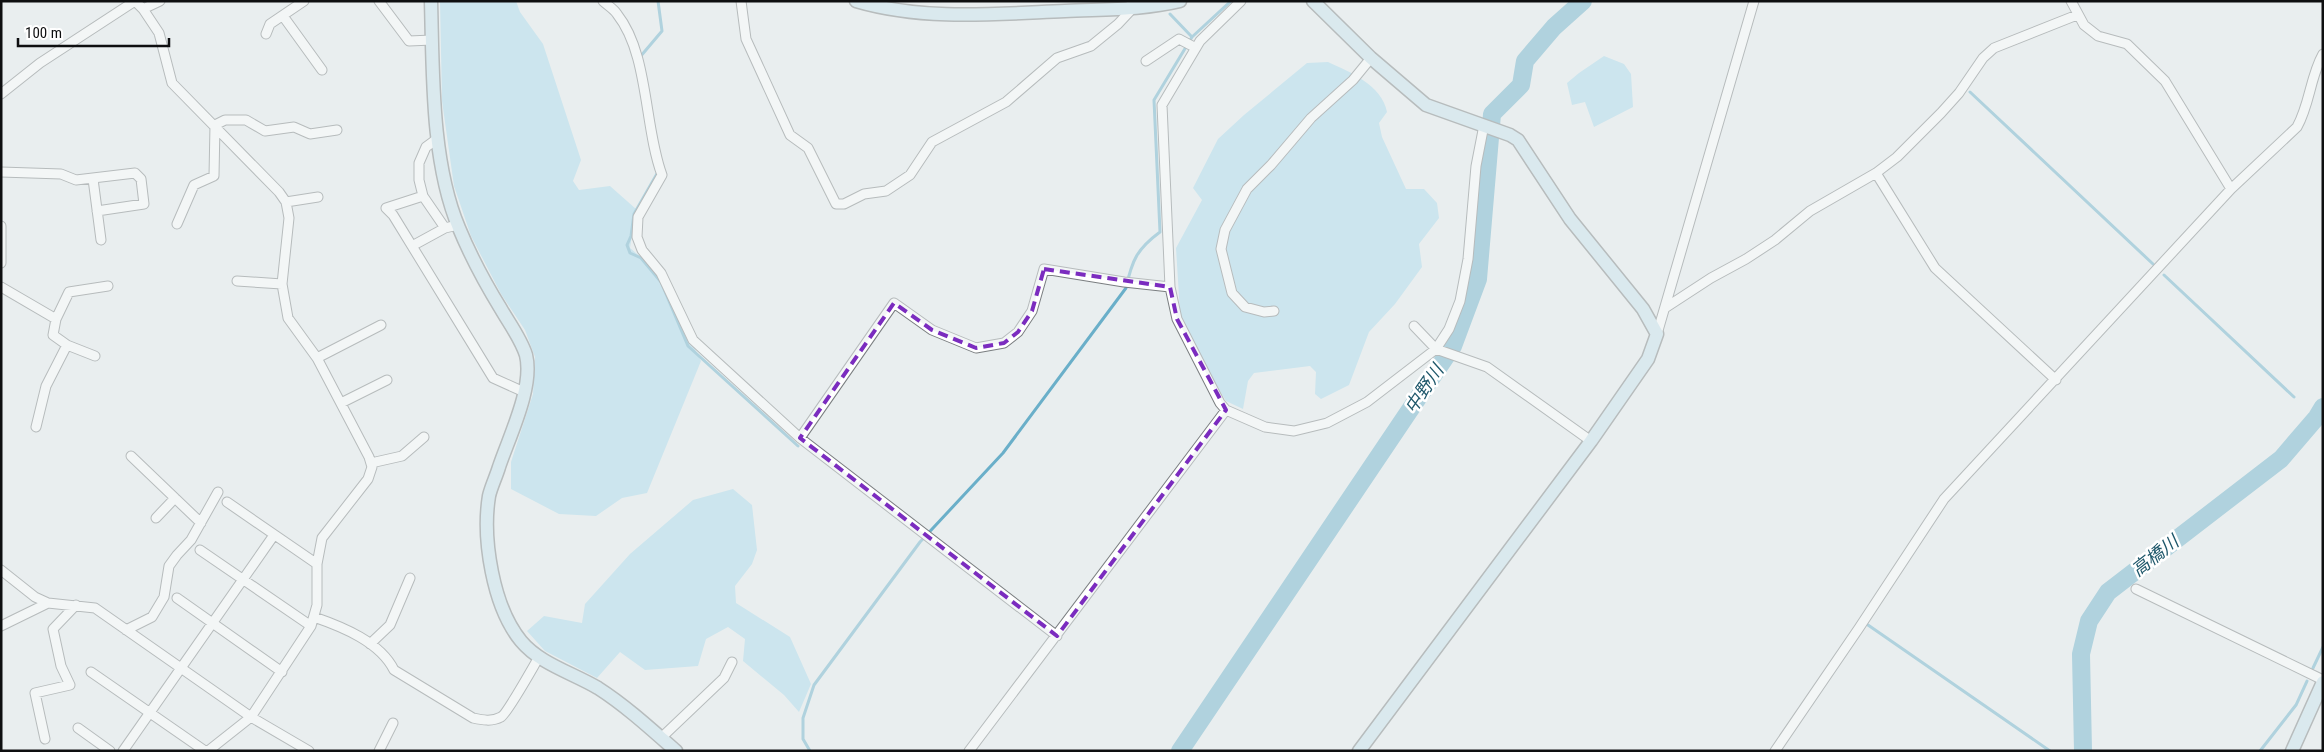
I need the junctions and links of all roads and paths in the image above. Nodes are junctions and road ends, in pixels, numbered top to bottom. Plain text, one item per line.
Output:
1 (135, 1) edge
2 (160, 1) edge
3 (304, 1) edge
4 (379, 1) edge
5 (431, 1) edge
6 (603, 1) edge
7 (741, 1) edge
8 (856, 1) edge
9 (1180, 1) edge
10 (1241, 1) edge
11 (1313, 1) edge
12 (1754, 1) edge
13 (2071, 1) edge
14 (1132, 4) edge
15 (143, 8) junction
16 (2077, 15) junction
17 (283, 16) junction
18 (266, 34) dead end
19 (432, 40) junction
20 (1196, 48) junction
21 (2323, 54) edge
22 (1371, 58) junction
23 (1146, 61) dead end
24 (322, 70) dead end
25 (1, 94) edge
26 (215, 125) junction
27 (1484, 125) junction
28 (337, 130) dead end
29 (437, 139) junction
30 (1, 172) edge
31 (1876, 173) junction
32 (92, 179) junction
33 (2231, 189) junction
34 (423, 196) junction
35 (318, 197) dead end
36 (286, 202) junction
37 (97, 211) junction
38 (177, 224) dead end
39 (458, 225) junction
40 (1, 226) edge
41 (445, 228) junction
42 (101, 240) dead end
43 (412, 246) junction
44 (1, 263) edge
45 (237, 281) dead end
46 (282, 284) junction
47 (108, 286) dead end
48 (1170, 286) junction
49 (1, 287) edge
50 (1665, 308) junction
51 (1274, 311) dead end
52 (56, 319) junction
53 (381, 325) dead end
54 (1414, 326) dead end
55 (1657, 334) junction
56 (67, 344) junction
57 (1436, 349) junction
58 (95, 356) dead end
59 (317, 358) junction
60 (387, 380) dead end
61 (2056, 380) junction
62 (524, 392) junction
63 (341, 403) junction
64 (1226, 410) junction
65 (36, 427) dead end
66 (424, 436) dead end
67 (800, 438) junction
68 (1590, 442) junction
69 (131, 456) dead end
70 (371, 463) junction
71 (218, 492) dead end
72 (175, 498) junction
73 (227, 502) dead end
74 (156, 518) dead end
75 (201, 523) junction
76 (274, 536) junction
77 (200, 550) dead end
78 (317, 564) junction
79 (1, 570) edge
80 (410, 578) dead end
81 (244, 579) junction
82 (2136, 589) dead end
83 (177, 598) dead end
84 (48, 603) junction
85 (76, 605) junction
86 (312, 621) junction
87 (214, 624) junction
88 (1, 626) edge
89 (126, 630) junction
90 (1057, 636) junction
91 (370, 644) junction
92 (539, 657) junction
93 (732, 662) dead end
94 (181, 669) junction
95 (91, 672) dead end
96 (282, 672) junction
97 (2323, 681) edge
98 (150, 713) junction
99 (251, 717) junction
100 (393, 723) dead end
101 (78, 728) dead end
102 (661, 738) junction
103 (45, 739) dead end
104 (221, 747) edge
105 (110, 751) edge
106 (123, 751) edge
107 (207, 751) edge
108 (309, 751) edge
109 (379, 751) edge
110 (676, 751) edge
111 (969, 751) edge
112 (1359, 751) edge
113 (1775, 751) edge
114 (2292, 751) edge

1 - 15 street
1 - 25 street
2 - 15 street
3 - 17 street
4 - 19 street
5 - 19 street
6 - 67 street
7 - 14 street
8 - 14 street
9 - 14 street
10 - 20 street
11 - 22 street
12 - 50 street
13 - 16 street
15 - 26 street
16 - 31 street
16 - 33 street
17 - 18 street
17 - 24 street
19 - 29 street
20 - 23 street
20 - 48 street
21 - 33 street
22 - 27 street
22 - 51 street
26 - 28 street
26 - 36 street
26 - 38 street
27 - 55 street
27 - 57 street
29 - 34 street
29 - 39 street
30 - 32 street
31 - 50 street
31 - 61 street
32 - 37 street
32 - 37 street
33 - 61 street
34 - 41 street
34 - 43 street
35 - 36 street
36 - 46 street
37 - 42 street
39 - 41 street
39 - 62 street
40 - 44 street
41 - 43 street
43 - 62 street
45 - 46 street
46 - 59 street
47 - 52 street
48 - 64 street
48 - 67 street
49 - 52 street
50 - 55 street
52 - 56 street
53 - 59 street
54 - 57 street
55 - 68 street
56 - 58 street
56 - 65 street
57 - 64 street
57 - 68 street
59 - 63 street
60 - 63 street
61 - 113 street
62 - 92 street
63 - 70 street
64 - 90 street
66 - 70 street
67 - 90 street
68 - 112 street
69 - 72 street
70 - 78 street
71 - 75 street
72 - 74 street
72 - 75 street
73 - 76 street
75 - 89 street
76 - 78 street
76 - 81 street
77 - 81 street
78 - 86 street
79 - 84 street
80 - 91 street
81 - 86 street
81 - 87 street
82 - 97 street
83 - 87 street
84 - 85 street
84 - 88 street
85 - 89 street
85 - 103 street
86 - 91 street
86 - 96 street
87 - 94 street
87 - 96 street
89 - 94 street
90 - 111 street
91 - 92 street
92 - 102 street
93 - 102 street
94 - 98 street
94 - 99 street
95 - 98 street
96 - 99 street
97 - 114 street
98 - 106 street
98 - 107 street
99 - 104 street
99 - 108 street
100 - 109 street
101 - 105 street
102 - 110 street
104 - 107 street

